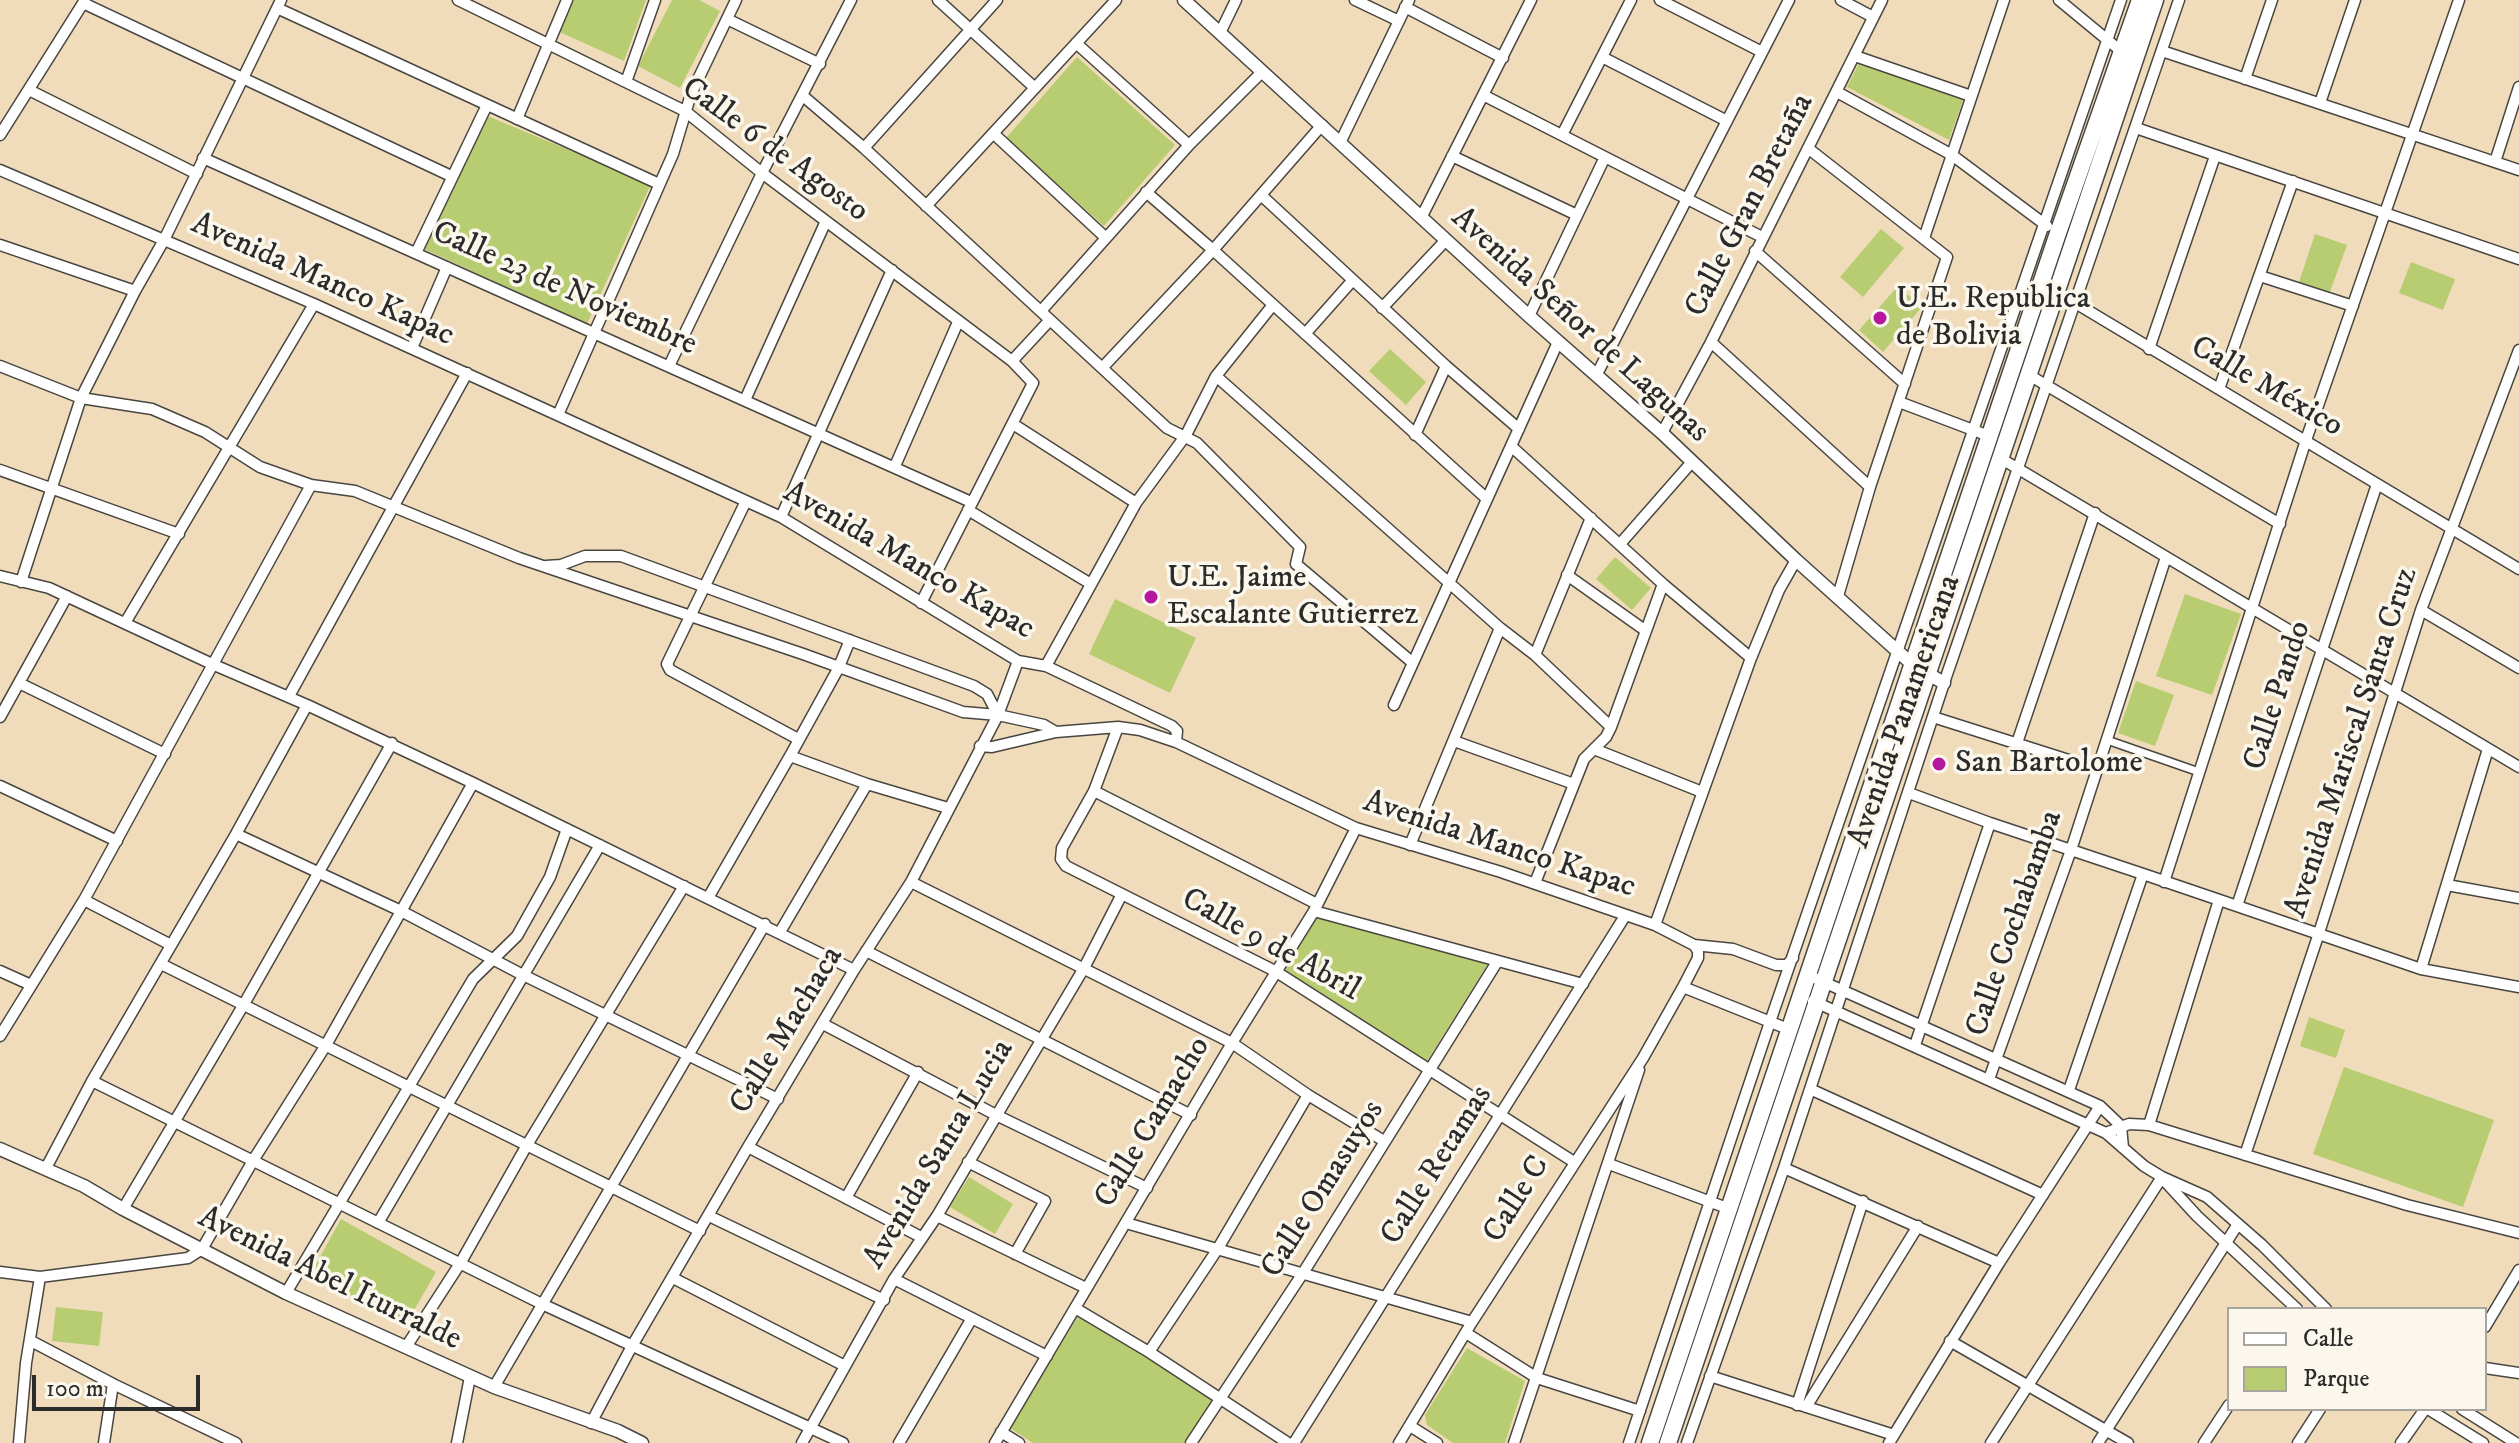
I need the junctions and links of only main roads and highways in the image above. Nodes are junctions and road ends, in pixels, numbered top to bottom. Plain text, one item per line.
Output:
1 (2140, 0) edge
2 (2155, 0) edge
3 (1921, 669) junction
4 (1816, 979) junction
5 (1650, 1443) edge
6 (1668, 1443) edge

1 - 3 highway, Avenida Panamericana
2 - 3 highway, Avenida Panamericana
3 - 4 highway, Avenida Panamericana
4 - 5 highway, Avenida Panamericana
4 - 6 highway, Avenida Panamericana

